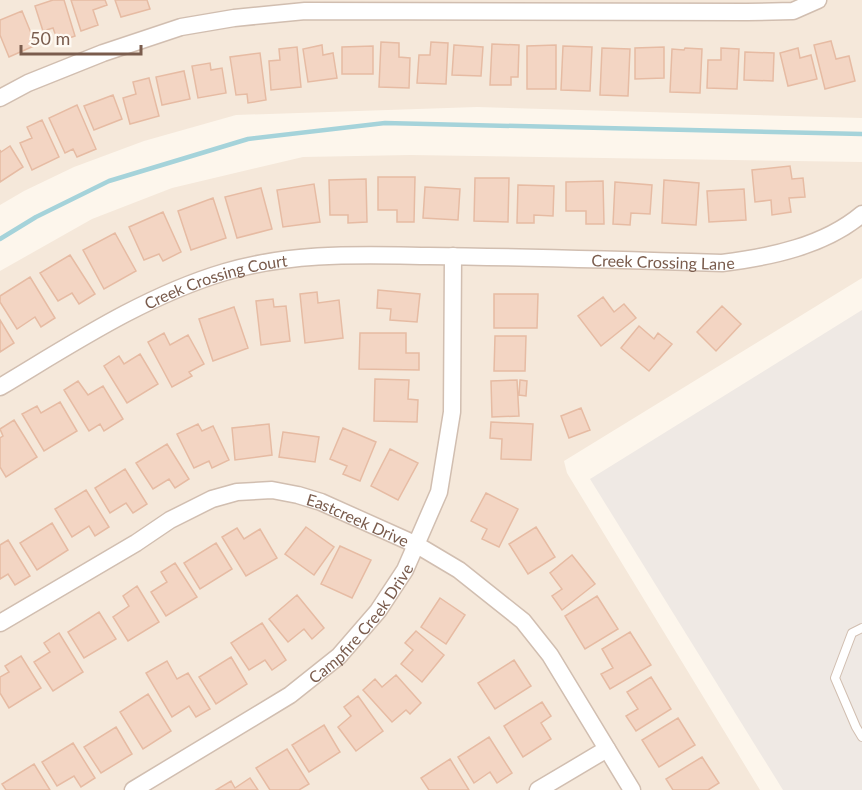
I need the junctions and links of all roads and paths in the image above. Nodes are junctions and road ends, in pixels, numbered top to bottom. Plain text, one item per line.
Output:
1 (818, 0) edge
2 (704, 6) edge
3 (282, 7) edge
4 (0, 98) edge
5 (862, 214) edge
6 (453, 256) junction
7 (0, 387) edge
8 (417, 545) junction
9 (0, 623) edge
10 (862, 628) edge
11 (862, 737) edge
12 (607, 749) junction
13 (134, 790) edge
14 (538, 790) edge
15 (632, 790) edge

1 - 2 street
2 - 3 street
3 - 4 street
5 - 6 street, Creek Crossing Lane
6 - 7 street, Creek Crossing Court
6 - 8 street, Campfire Creek Drive
8 - 9 street, Eastcreek Drive
8 - 12 street, Eastcreek Drive
8 - 13 street, Campfire Creek Drive
10 - 11 lane
12 - 14 street
12 - 15 street, Eastcreek Drive

